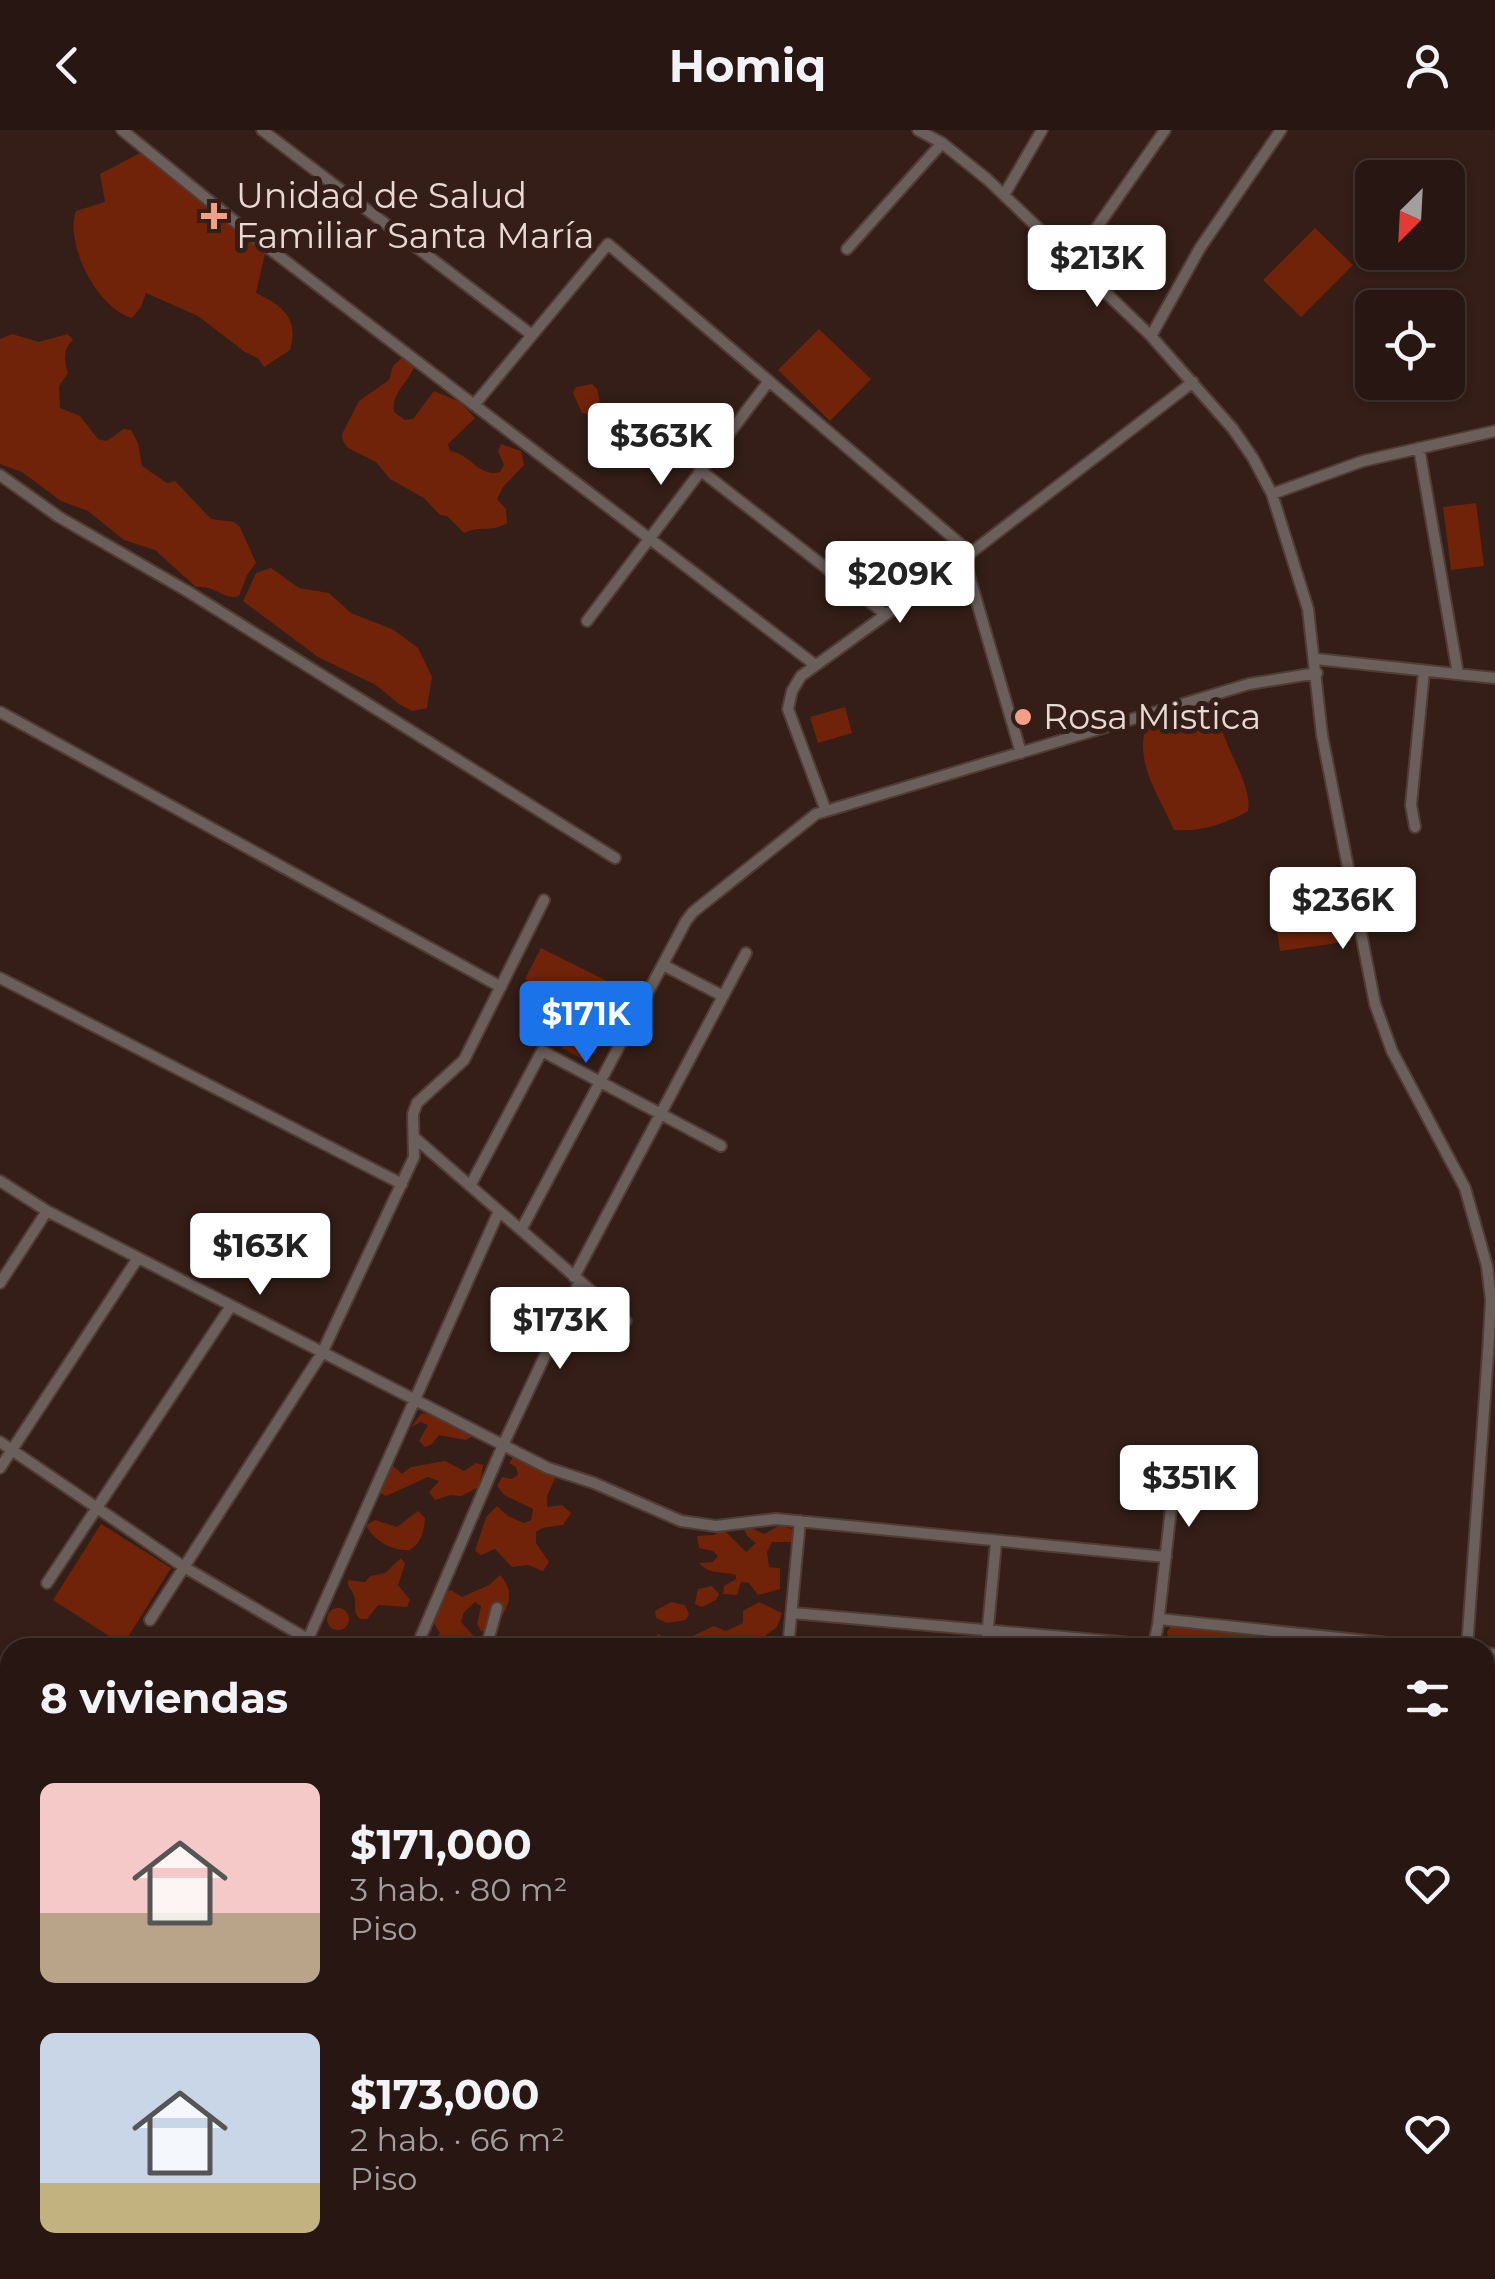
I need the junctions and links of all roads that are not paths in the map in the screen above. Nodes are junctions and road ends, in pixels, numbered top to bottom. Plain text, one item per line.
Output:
1 (122, 130) edge
2 (262, 130) edge
3 (1042, 130) edge
4 (1165, 130) edge
5 (1281, 130) edge
6 (926, 132) edge
7 (942, 144) junction
8 (1004, 195) junction
9 (847, 249) dead end
10 (1074, 260) junction
11 (532, 335) junction
12 (1151, 336) junction
13 (769, 380) junction
14 (1193, 382) junction
15 (474, 405) junction
16 (1495, 431) edge
17 (1420, 448) junction
18 (700, 470) junction
19 (0, 475) edge
20 (1272, 494) junction
21 (648, 538) junction
22 (967, 555) junction
23 (884, 613) junction
24 (587, 621) dead end
25 (1316, 659) junction
26 (814, 664) junction
27 (1424, 671) junction
28 (1317, 673) junction
29 (1458, 674) junction
30 (1495, 678) edge
31 (0, 712) edge
32 (1021, 753) junction
33 (826, 811) junction
34 (1416, 827) dead end
35 (615, 858) dead end
36 (544, 900) dead end
37 (746, 953) dead end
38 (663, 965) junction
39 (0, 978) edge
40 (501, 988) junction
41 (723, 996) junction
42 (600, 1082) junction
43 (660, 1114) junction
44 (414, 1137) junction
45 (720, 1146) dead end
46 (0, 1182) edge
47 (402, 1184) junction
48 (470, 1186) junction
49 (47, 1211) junction
50 (499, 1211) junction
51 (521, 1230) junction
52 (138, 1258) junction
53 (577, 1279) junction
54 (0, 1283) edge
55 (231, 1306) junction
56 (626, 1321) dead end
57 (322, 1352) junction
58 (1491, 1389) edge
59 (414, 1399) junction
60 (0, 1442) edge
61 (504, 1446) junction
62 (12, 1450) junction
63 (0, 1468) edge
64 (1172, 1499) dead end
65 (98, 1510) junction
66 (800, 1521) junction
67 (996, 1542) junction
68 (1166, 1557) junction
69 (184, 1567) junction
70 (47, 1582) dead end
71 (497, 1608) dead end
72 (793, 1613) junction
73 (1159, 1619) junction
74 (150, 1620) dead end
75 (988, 1630) junction
76 (297, 1638) edge
77 (307, 1638) edge
78 (420, 1638) edge
79 (489, 1638) edge
80 (789, 1638) edge
81 (987, 1638) edge
82 (1070, 1638) edge
83 (1155, 1638) edge
84 (1302, 1638) edge
85 (1468, 1638) edge

1 - 15 street
2 - 11 street
3 - 8 street
4 - 10 street
5 - 12 street
6 - 7 street
7 - 8 street
7 - 9 street
8 - 10 street
10 - 12 street
11 - 13 street
11 - 15 street
12 - 14 street
13 - 18 street
13 - 22 street
14 - 20 street
14 - 22 street
15 - 21 street
16 - 17 street
17 - 20 street
17 - 29 street
18 - 21 street
18 - 23 street
19 - 35 street
20 - 25 street
21 - 24 street
21 - 26 street
22 - 23 street
22 - 32 street
23 - 26 street
25 - 27 street
25 - 28 street
26 - 33 street
27 - 29 street
27 - 34 street
28 - 32 street
28 - 58 street
29 - 30 street
31 - 40 street
32 - 33 street
33 - 38 street
36 - 40 street
37 - 41 street
38 - 41 street
38 - 42 street
39 - 47 street
40 - 44 street
41 - 43 street
42 - 43 street
42 - 48 street
42 - 51 street
43 - 45 street
43 - 53 street
44 - 47 street
44 - 48 street
46 - 49 street
47 - 57 street
48 - 50 street
49 - 52 street
49 - 54 street
50 - 51 street
50 - 59 street
51 - 53 street
52 - 55 street
52 - 62 street
53 - 56 street
53 - 61 street
55 - 57 street
55 - 65 street
57 - 59 street
57 - 69 street
58 - 85 street
59 - 61 street
59 - 77 street
60 - 62 street
61 - 66 street
61 - 78 street
62 - 63 street
62 - 65 street
64 - 68 street
65 - 69 street
65 - 70 street
66 - 67 street
66 - 72 street
67 - 68 street
67 - 75 street
68 - 73 street
69 - 74 street
69 - 76 street
71 - 79 street
72 - 75 street
72 - 80 street
73 - 83 street
73 - 84 street
75 - 81 street
75 - 82 street

